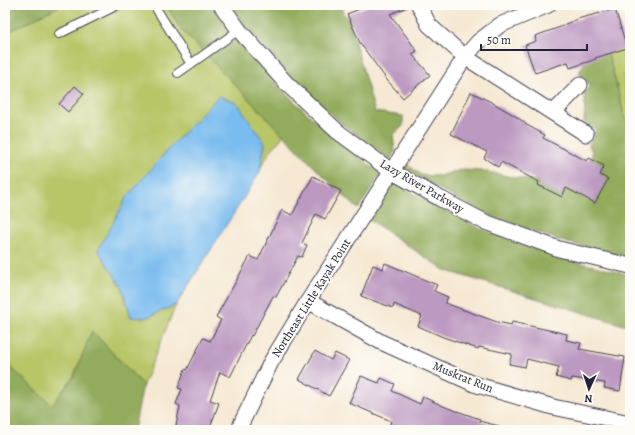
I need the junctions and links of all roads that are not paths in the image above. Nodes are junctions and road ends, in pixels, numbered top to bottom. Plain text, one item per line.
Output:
1 (118, 5) edge
2 (154, 5) edge
3 (221, 5) edge
4 (419, 5) edge
5 (548, 5) edge
6 (239, 30) junction
7 (59, 34) dead end
8 (465, 57) junction
9 (191, 64) junction
10 (178, 73) dead end
11 (580, 85) dead end
12 (553, 113) junction
13 (586, 134) dead end
14 (392, 171) junction
15 (630, 266) edge
16 (308, 301) junction
17 (630, 423) edge
18 (240, 430) edge

1 - 7 lane
2 - 9 lane
3 - 6 street, Lazy River Parkway
4 - 8 street
5 - 8 street, Northeast Little Kayak Point
6 - 9 lane
6 - 14 street, Lazy River Parkway
8 - 12 street
8 - 14 street, Northeast Little Kayak Point
9 - 10 lane
11 - 12 street
12 - 13 street
14 - 15 street, Lazy River Parkway
14 - 16 street, Northeast Little Kayak Point
16 - 17 street, Muskrat Run
16 - 18 street, Northeast Little Kayak Point

